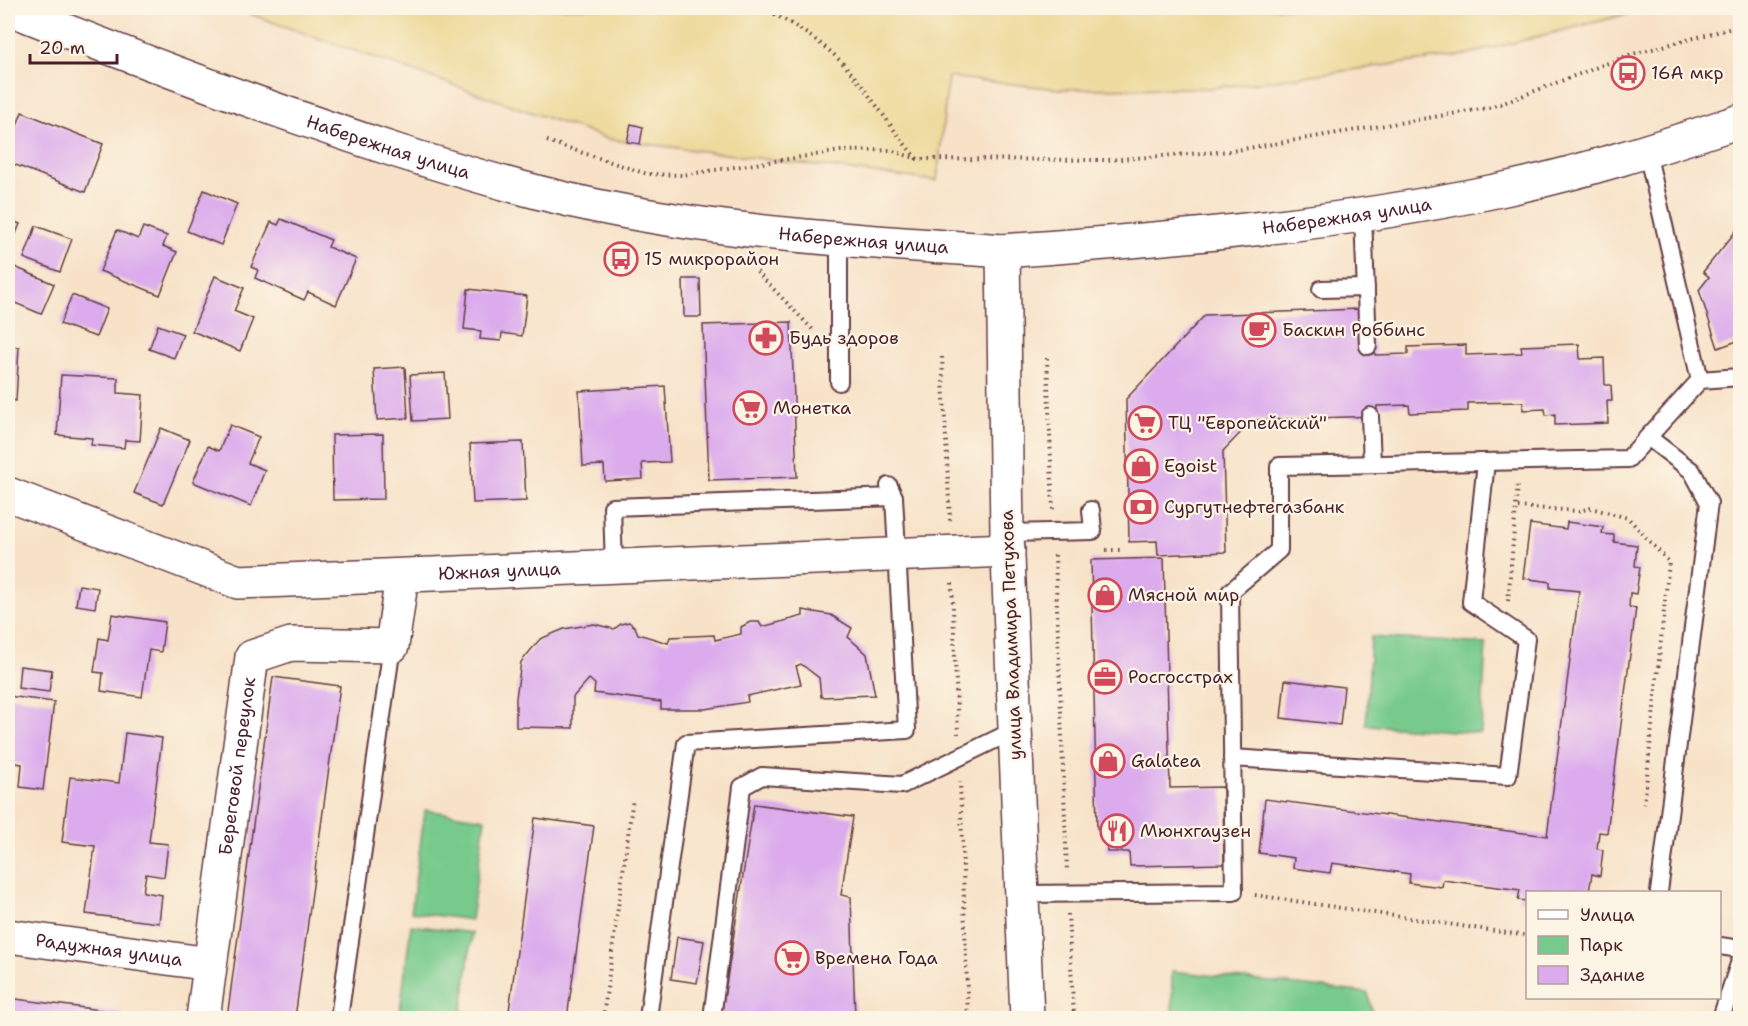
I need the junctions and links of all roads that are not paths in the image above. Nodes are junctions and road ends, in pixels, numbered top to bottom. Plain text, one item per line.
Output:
1 (8, 8) edge
2 (1740, 121) edge
3 (1647, 152) junction
4 (1363, 215) junction
5 (839, 240) junction
6 (1003, 251) junction
7 (1366, 288) junction
8 (1321, 289) dead end
9 (1368, 346) dead end
10 (1740, 377) edge
11 (1700, 380) junction
12 (839, 382) dead end
13 (1370, 416) dead end
14 (1648, 438) junction
15 (1486, 462) junction
16 (1372, 464) junction
17 (8, 494) edge
18 (1091, 510) dead end
19 (1008, 542) junction
20 (898, 556) junction
21 (615, 567) junction
22 (402, 576) junction
23 (392, 646) junction
24 (1015, 730) junction
25 (1233, 758) junction
26 (1659, 891) edge
27 (1022, 894) junction
28 (8, 936) edge
29 (1721, 946) edge
30 (1740, 949) edge
31 (1740, 961) edge
32 (210, 964) junction
33 (203, 1018) edge
34 (339, 1018) edge
35 (648, 1018) edge
36 (712, 1018) edge
37 (1027, 1018) edge
38 (1720, 1018) edge

1 - 5 street, Набережная улица
2 - 3 street, Набережная улица
3 - 4 street, Набережная улица
3 - 11 lane
4 - 6 street, Набережная улица
4 - 7 lane
5 - 6 street, Набережная улица
5 - 12 lane
6 - 19 street, улица Владимира Петухова
7 - 8 lane
7 - 9 lane
10 - 11 lane
11 - 14 lane
13 - 16 lane
14 - 15 lane
14 - 26 lane
15 - 16 lane
15 - 25 lane
16 - 25 lane
17 - 22 street, Южная улица
18 - 19 lane
19 - 20 street, Южная улица
19 - 24 street, улица Владимира Петухова
20 - 21 street, Южная улица
20 - 21 lane
20 - 35 lane
21 - 22 street, Южная улица
22 - 23 street
23 - 32 street, Береговой переулок
23 - 34 lane
24 - 27 street, улица Владимира Петухова
24 - 36 lane
25 - 27 lane
27 - 37 street, улица Владимира Петухова
28 - 32 street, Радужная улица
29 - 30 lane
31 - 38 lane
32 - 33 street, Береговой переулок

